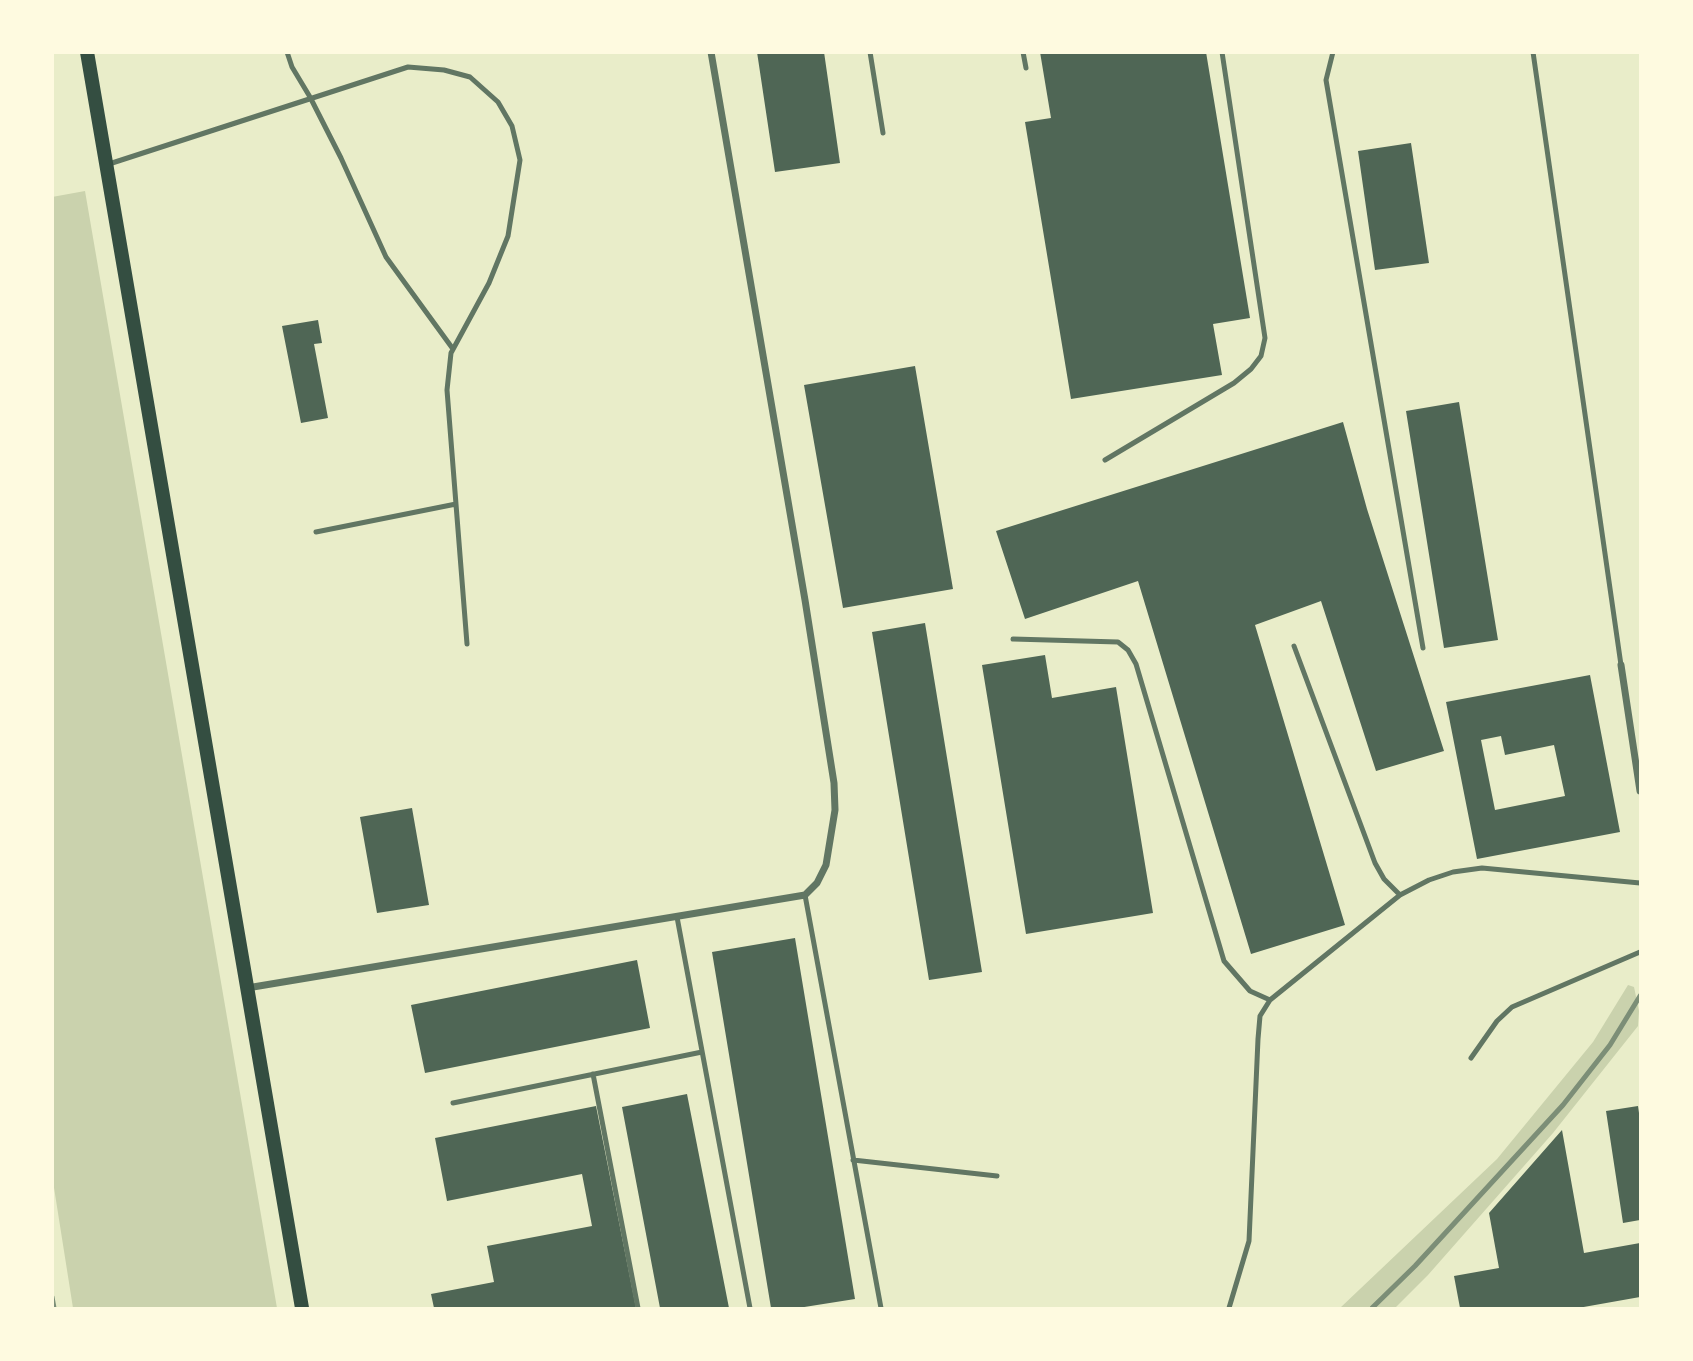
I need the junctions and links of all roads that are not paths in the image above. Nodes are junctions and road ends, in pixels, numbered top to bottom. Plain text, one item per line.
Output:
1 (87, 52) edge
2 (287, 52) edge
3 (711, 52) edge
4 (870, 52) edge
5 (1023, 52) edge
6 (1222, 52) edge
7 (1333, 52) edge
8 (1533, 52) edge
9 (1026, 68) dead end
10 (310, 97) junction
11 (883, 133) dead end
12 (106, 165) junction
13 (453, 349) junction
14 (1105, 460) dead end
15 (456, 504) junction
16 (316, 532) dead end
17 (1013, 639) dead end
18 (467, 644) dead end
19 (1294, 646) dead end
20 (1423, 648) dead end
21 (1621, 665) joint
22 (1640, 791) edge
23 (1640, 883) edge
24 (805, 895) junction
25 (1400, 895) junction
26 (677, 917) junction
27 (1640, 952) edge
28 (247, 988) junction
29 (1270, 1000) junction
30 (702, 1052) junction
31 (1471, 1058) dead end
32 (593, 1074) junction
33 (453, 1103) dead end
34 (853, 1160) junction
35 (997, 1176) dead end
36 (302, 1308) edge
37 (638, 1308) edge
38 (750, 1308) edge
39 (881, 1308) edge
40 (1228, 1308) edge

1 - 12 main road
2 - 10 lane
3 - 24 street
4 - 11 lane
5 - 9 lane
6 - 14 lane
7 - 20 lane
8 - 21 lane
10 - 12 lane
10 - 13 lane
10 - 13 lane
12 - 28 main road
13 - 15 lane
15 - 16 lane
15 - 18 lane
17 - 29 lane
19 - 25 lane
21 - 22 street
23 - 25 lane
24 - 26 street
24 - 34 lane
25 - 29 lane
26 - 28 street
26 - 30 lane
27 - 31 lane
28 - 36 main road
29 - 40 lane
30 - 32 lane
30 - 38 lane
32 - 33 lane
32 - 37 lane
34 - 35 lane
34 - 39 lane

